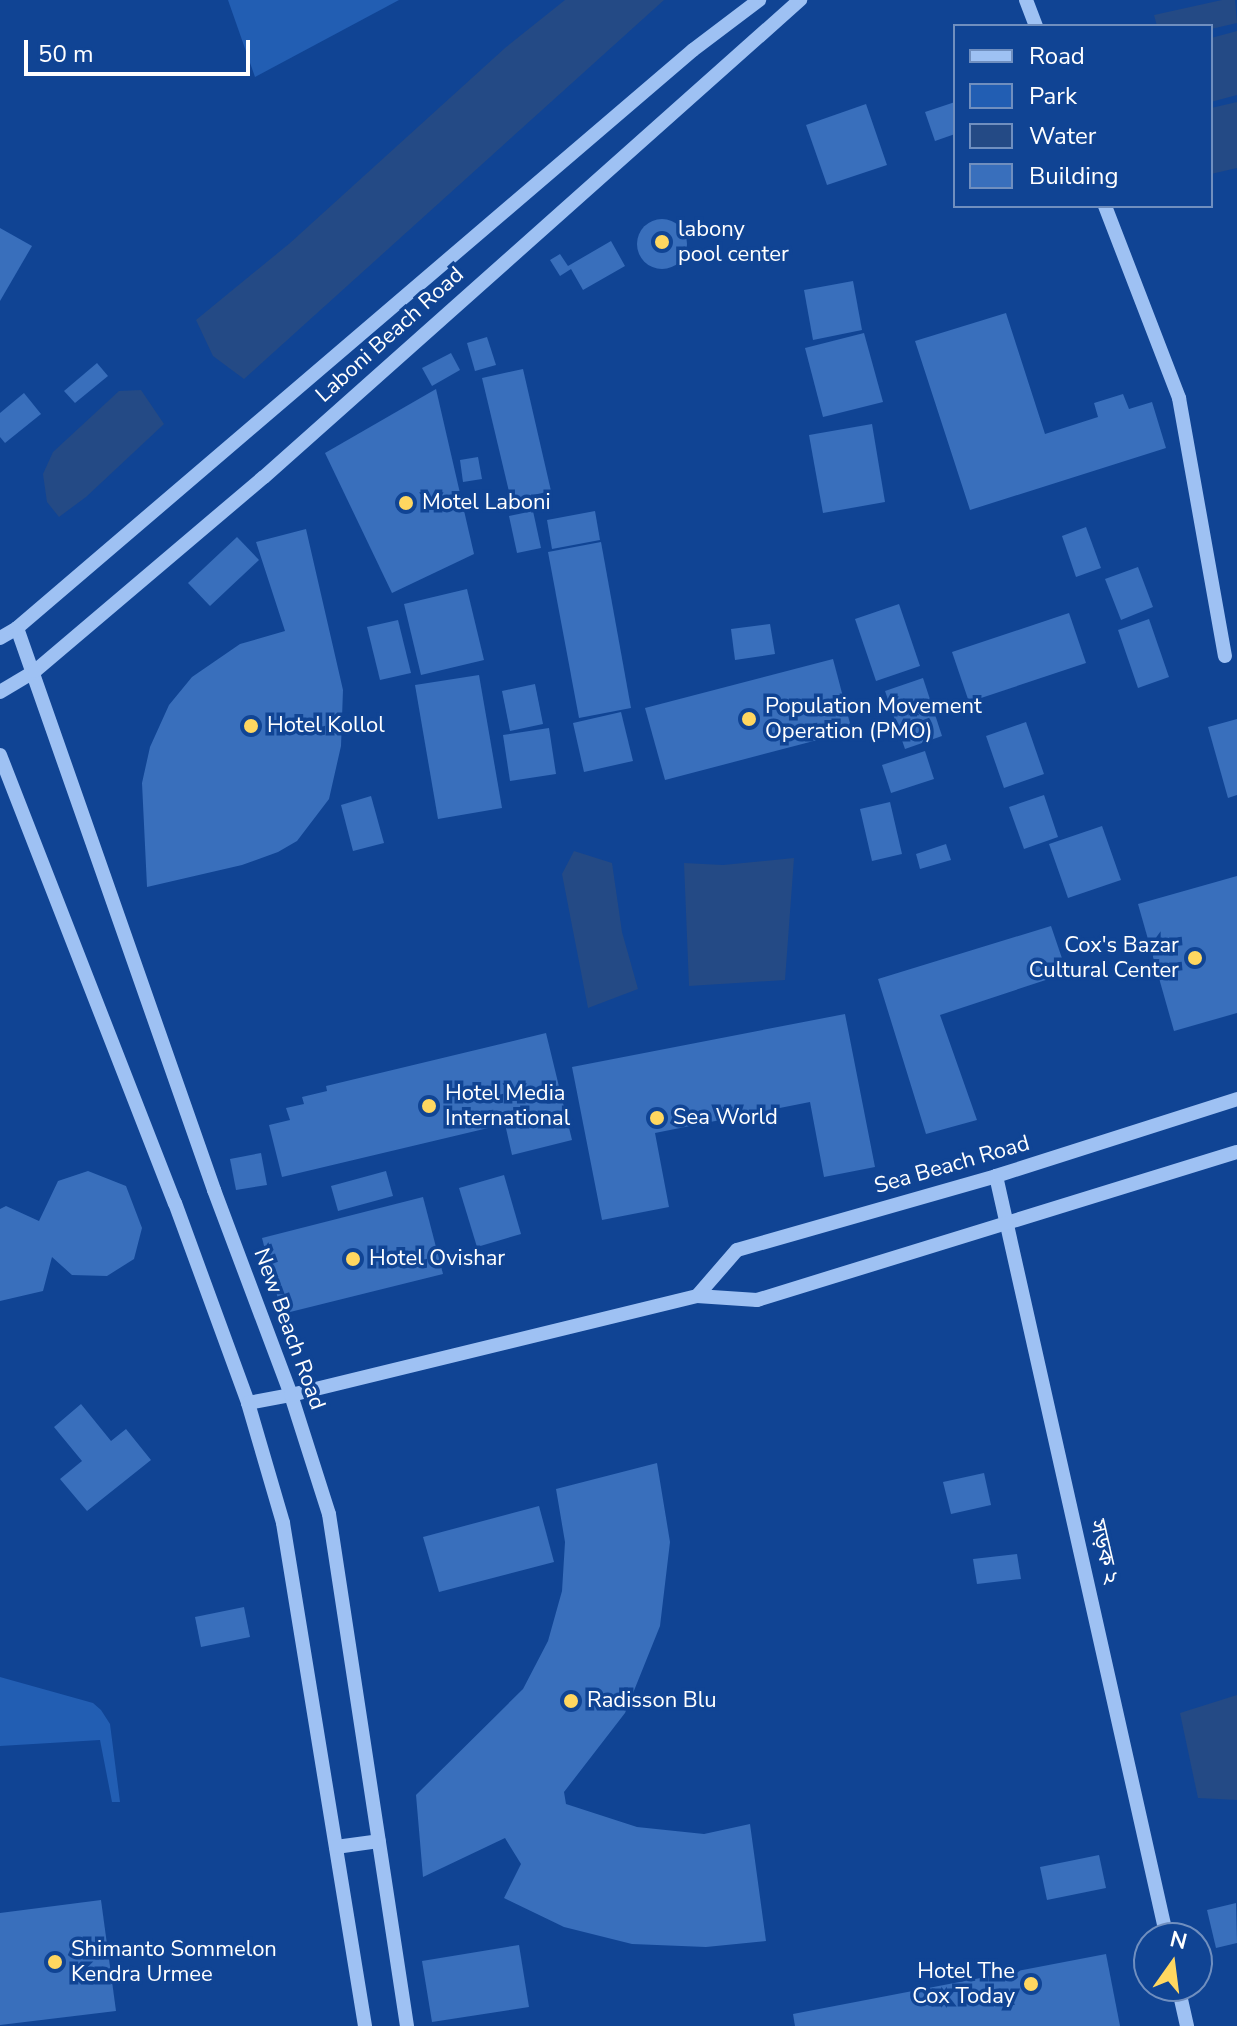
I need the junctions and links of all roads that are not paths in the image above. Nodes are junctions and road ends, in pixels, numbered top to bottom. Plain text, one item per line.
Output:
1 (759, 0) edge
2 (800, 0) edge
3 (1026, 0) edge
4 (1035, 24) edge
5 (1106, 208) edge
6 (17, 628) junction
7 (0, 638) edge
8 (1225, 656) dead end
9 (35, 671) junction
10 (0, 692) edge
11 (0, 755) edge
12 (1237, 1099) edge
13 (1237, 1152) edge
14 (996, 1176) junction
15 (1009, 1225) junction
16 (697, 1296) junction
17 (291, 1395) junction
18 (248, 1403) junction
19 (379, 1841) junction
20 (336, 1847) junction
21 (1163, 1922) edge
22 (1182, 2002) edge
23 (365, 2026) edge
24 (407, 2026) edge
25 (1187, 2026) edge

1 - 6 street, Laboni Beach Road
2 - 9 street, Laboni Beach Road
3 - 4 street
5 - 8 street
6 - 7 street, Laboni Beach Road
6 - 9 street, New Beach Road
9 - 10 street, Laboni Beach Road
9 - 17 street, New Beach Road
11 - 18 street
12 - 14 street, Sea Beach Road
13 - 15 street
14 - 15 street, সড়ক ২
14 - 16 street, Sea Beach Road
15 - 16 street
15 - 21 street, সড়ক ২
16 - 17 street
17 - 18 street
17 - 19 street, New Beach Road
18 - 20 street
19 - 20 street
19 - 24 street, New Beach Road
20 - 23 street
22 - 25 street

